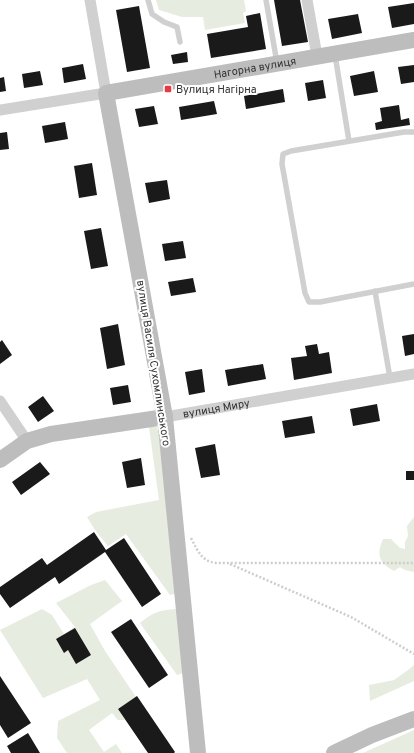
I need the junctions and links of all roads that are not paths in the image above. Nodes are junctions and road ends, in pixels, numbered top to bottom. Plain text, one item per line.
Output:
1 (90, 0) edge
2 (148, 0) edge
3 (266, 0) edge
4 (307, 0) edge
5 (414, 40) edge
6 (180, 42) dead end
7 (335, 53) junction
8 (317, 56) junction
9 (277, 63) junction
10 (106, 93) junction
11 (0, 110) edge
12 (414, 132) edge
13 (349, 141) junction
14 (414, 284) edge
15 (375, 291) junction
16 (414, 374) edge
17 (390, 378) junction
18 (0, 401) edge
19 (166, 417) junction
20 (27, 441) junction
21 (0, 460) edge
22 (414, 719) edge
23 (198, 753) edge
24 (334, 753) edge

1 - 10 street, вулиця Василя Сухомлинського
2 - 6 lane
3 - 9 lane
4 - 8 street
5 - 7 street, Нагорна вулиця
7 - 8 street, Нагорна вулиця
7 - 13 lane
8 - 9 street, Нагорна вулиця
9 - 10 street, Нагорна вулиця
10 - 11 street, Нагорна вулиця
10 - 19 street, вулиця Василя Сухомлинського
12 - 13 lane
13 - 15 lane
14 - 15 lane
15 - 17 lane
16 - 17 street, вулиця Миру
17 - 19 street, вулиця Миру
18 - 20 street
19 - 20 street, вулиця Миру
19 - 23 street, вулиця Василя Сухомлинського
20 - 21 street, вулиця Миру
22 - 24 street

